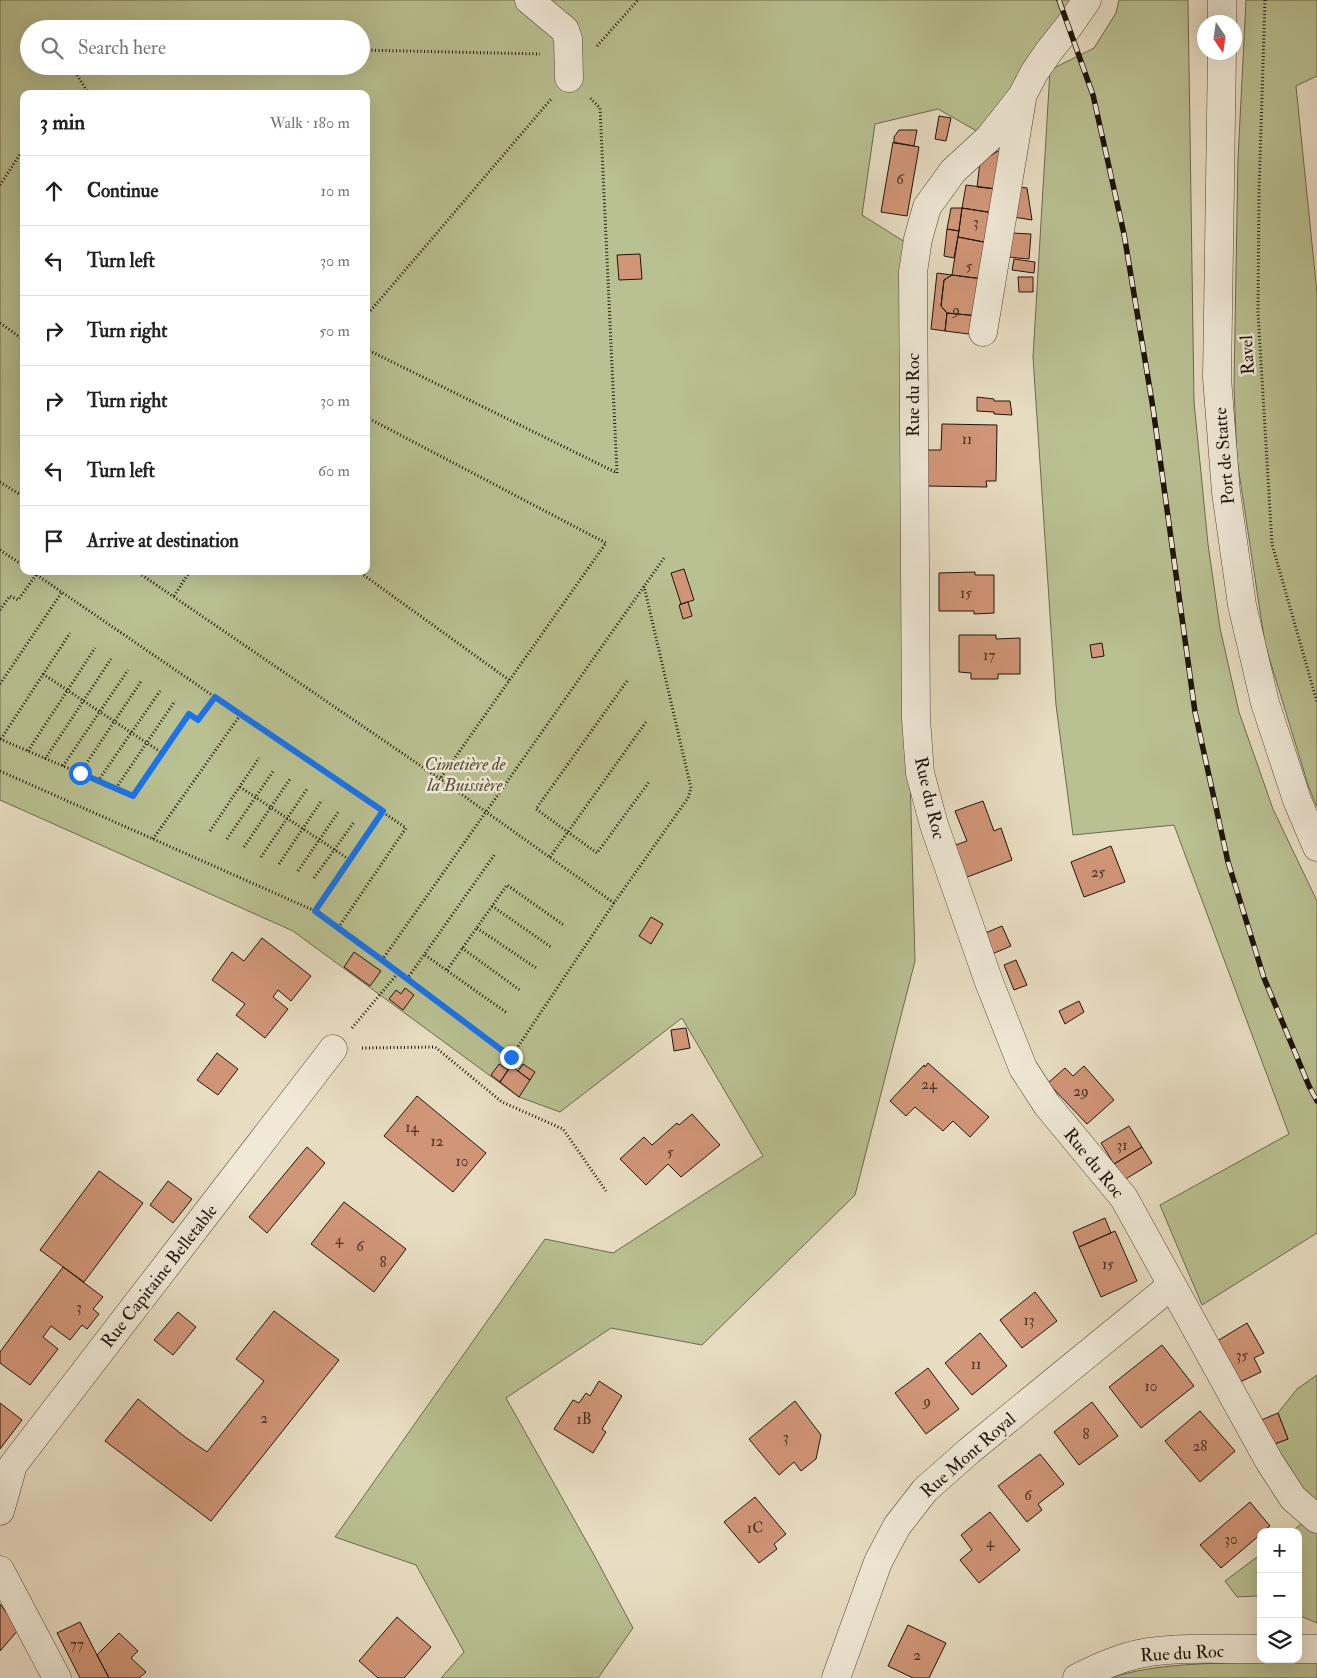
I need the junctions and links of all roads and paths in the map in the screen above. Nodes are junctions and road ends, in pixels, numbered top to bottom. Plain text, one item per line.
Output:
1 (529, 0) edge
2 (638, 0) edge
3 (1087, 0) edge
4 (1222, 0) edge
5 (1265, 0) edge
6 (1222, 15) edge
7 (370, 51) edge
8 (1222, 60) edge
9 (569, 66) junction
10 (77, 75) edge
11 (86, 90) edge
12 (1022, 96) junction
13 (20, 154) edge
14 (0, 185) edge
15 (370, 311) edge
16 (0, 323) edge
17 (983, 332) dead end
18 (20, 337) edge
19 (370, 351) edge
20 (370, 419) edge
21 (0, 482) edge
22 (20, 494) edge
23 (0, 550) edge
24 (664, 558) dead end
25 (20, 563) edge
26 (36, 575) joint
27 (142, 575) edge
28 (187, 575) edge
29 (364, 575) edge
30 (644, 586) junction
31 (62, 592) junction
32 (174, 596) junction
33 (0, 610) edge
34 (70, 633) dead end
35 (95, 648) dead end
36 (111, 659) dead end
37 (128, 670) dead end
38 (43, 674) junction
39 (142, 680) dead end
40 (510, 680) junction
41 (627, 681) dead end
42 (0, 684) edge
43 (68, 690) junction
44 (160, 691) dead end
45 (215, 697) junction
46 (84, 701) junction
47 (175, 701) dead end
48 (1317, 702) edge
49 (100, 711) junction
50 (240, 714) junction
51 (114, 721) junction
52 (646, 722) dead end
53 (132, 732) junction
54 (0, 739) edge
55 (146, 742) junction
56 (28, 751) junction
57 (162, 753) junction
58 (259, 758) dead end
59 (45, 759) junction
60 (63, 766) junction
61 (274, 770) dead end
62 (0, 771) edge
63 (80, 773) junction
64 (440, 778) junction
65 (290, 779) dead end
66 (98, 781) junction
67 (650, 782) dead end
68 (240, 787) junction
69 (116, 788) junction
70 (307, 789) dead end
71 (256, 798) junction
72 (322, 800) dead end
73 (271, 808) junction
74 (485, 810) junction
75 (339, 811) dead end
76 (383, 811) junction
77 (287, 818) junction
78 (354, 822) dead end
79 (303, 829) junction
80 (210, 831) dead end
81 (568, 832) junction
82 (153, 839) junction
83 (227, 839) dead end
84 (319, 840) junction
85 (244, 847) dead end
86 (1317, 847) edge
87 (334, 850) junction
88 (495, 854) dead end
89 (261, 856) dead end
90 (550, 857) junction
91 (350, 860) junction
92 (279, 864) dead end
93 (298, 871) dead end
94 (314, 878) dead end
95 (614, 903) junction
96 (492, 906) junction
97 (315, 911) junction
98 (565, 926) dead end
99 (338, 928) junction
100 (477, 928) junction
101 (551, 947) dead end
102 (462, 948) junction
103 (425, 955) junction
104 (382, 960) junction
105 (536, 968) dead end
106 (446, 970) junction
107 (398, 973) junction
108 (407, 979) junction
109 (521, 991) dead end
110 (507, 1013) dead end
111 (333, 1049) junction
112 (606, 1192) dead end
113 (1172, 1285) junction
114 (0, 1511) edge
115 (1317, 1519) edge
116 (0, 1570) edge
117 (1302, 1649) edge
118 (1317, 1649) edge
119 (1257, 1650) edge
120 (57, 1678) edge
121 (836, 1678) edge
122 (1077, 1678) edge

1 - 9 street
2 - 9 path
3 - 12 street, Rue du Roc
4 - 6 street
5 - 48 path, Ravel
7 - 9 path
8 - 86 street, Port de Statte
9 - 15 path
9 - 19 path
10 - 11 path
12 - 17 street
12 - 113 street, Rue du Roc
13 - 14 path
16 - 18 path
20 - 40 path
21 - 22 path
23 - 25 path
24 - 30 path
26 - 31 path
26 - 33 path
27 - 32 path
28 - 32 path
29 - 40 path
30 - 74 path
30 - 95 path
31 - 42 path
31 - 45 path
32 - 64 path
34 - 38 path
35 - 43 path
36 - 46 path
37 - 49 path
38 - 43 path
38 - 54 path
39 - 51 path
40 - 64 path
41 - 81 path
43 - 46 path
43 - 56 path
44 - 53 path
45 - 50 path
45 - 57 path
46 - 49 path
46 - 59 path
47 - 55 path
49 - 51 path
49 - 60 path
50 - 76 path
50 - 82 path
51 - 53 path
51 - 63 path
52 - 81 path
53 - 55 path
53 - 66 path
54 - 56 path
55 - 57 path
55 - 69 path
56 - 59 path
57 - 69 path
58 - 68 path
59 - 60 path
60 - 63 path
61 - 71 path
62 - 82 path
63 - 66 path
64 - 74 path
65 - 73 path
66 - 69 path
67 - 81 path
68 - 71 path
68 - 80 path
70 - 77 path
71 - 73 path
71 - 83 path
72 - 79 path
73 - 77 path
73 - 85 path
74 - 90 path
74 - 104 path
75 - 84 path
76 - 91 path
76 - 99 path
77 - 79 path
77 - 89 path
78 - 87 path
79 - 84 path
79 - 92 path
81 - 90 path
82 - 97 path
84 - 87 path
84 - 93 path
87 - 91 path
87 - 94 path
88 - 103 path
90 - 95 path
91 - 97 path
95 - 108 path
96 - 98 path
96 - 100 path
96 - 101 path
97 - 99 path
99 - 104 path
100 - 102 path
100 - 105 path
102 - 106 path
102 - 109 path
103 - 106 path
103 - 108 path
104 - 107 path
106 - 110 path
107 - 108 path
107 - 111 path
111 - 112 path
111 - 114 street, Rue Capitaine Belletable
113 - 115 street, Rue du Roc
113 - 121 street, Rue Mont Royal
116 - 120 street
117 - 118 street
119 - 122 street, Rue du Roc

